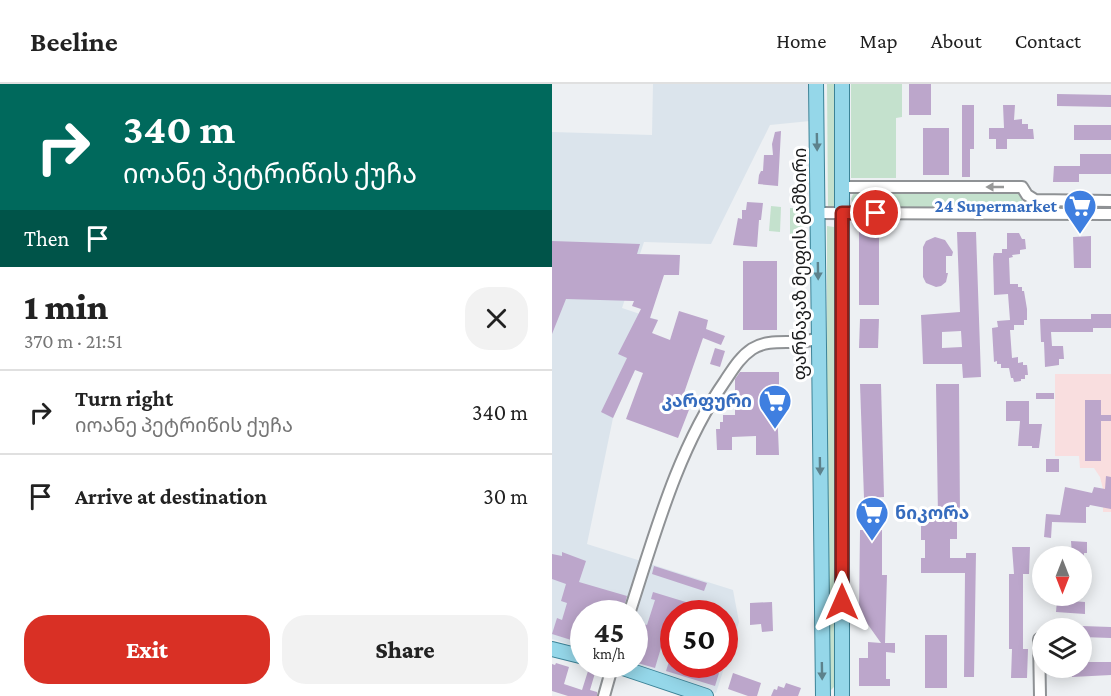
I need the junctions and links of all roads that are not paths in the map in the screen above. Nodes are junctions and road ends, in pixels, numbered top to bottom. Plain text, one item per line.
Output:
1 (816, 84) edge
2 (842, 84) edge
3 (842, 187) junction
4 (1027, 195) junction
5 (1111, 201) edge
6 (818, 213) junction
7 (842, 213) junction
8 (1021, 213) junction
9 (1111, 214) edge
10 (818, 338) junction
11 (634, 600) edge
12 (553, 649) edge
13 (570, 653) edge
14 (648, 677) edge
15 (609, 678) edge
16 (1040, 678) edge
17 (842, 689) edge
18 (604, 696) edge
19 (706, 696) edge
20 (823, 696) edge
21 (851, 696) edge
22 (1040, 696) edge

1 -> 6 main road, ფარნავაზ მეფის გამზირი
2 - 3 main road
4 -> 3 street
3 - 7 main road
4 - 5 street
4 - 8 street
6 - 7 street
6 -> 10 main road, ფარნავაზ მეფის გამზირი
7 - 8 street
7 - 17 main road
8 - 9 street
10 - 11 street
10 -> 20 main road, ფარნავაზ მეფის გამზირი
12 - 13 main road
14 - 19 main road
15 - 18 street
16 - 22 street
17 - 21 main road

